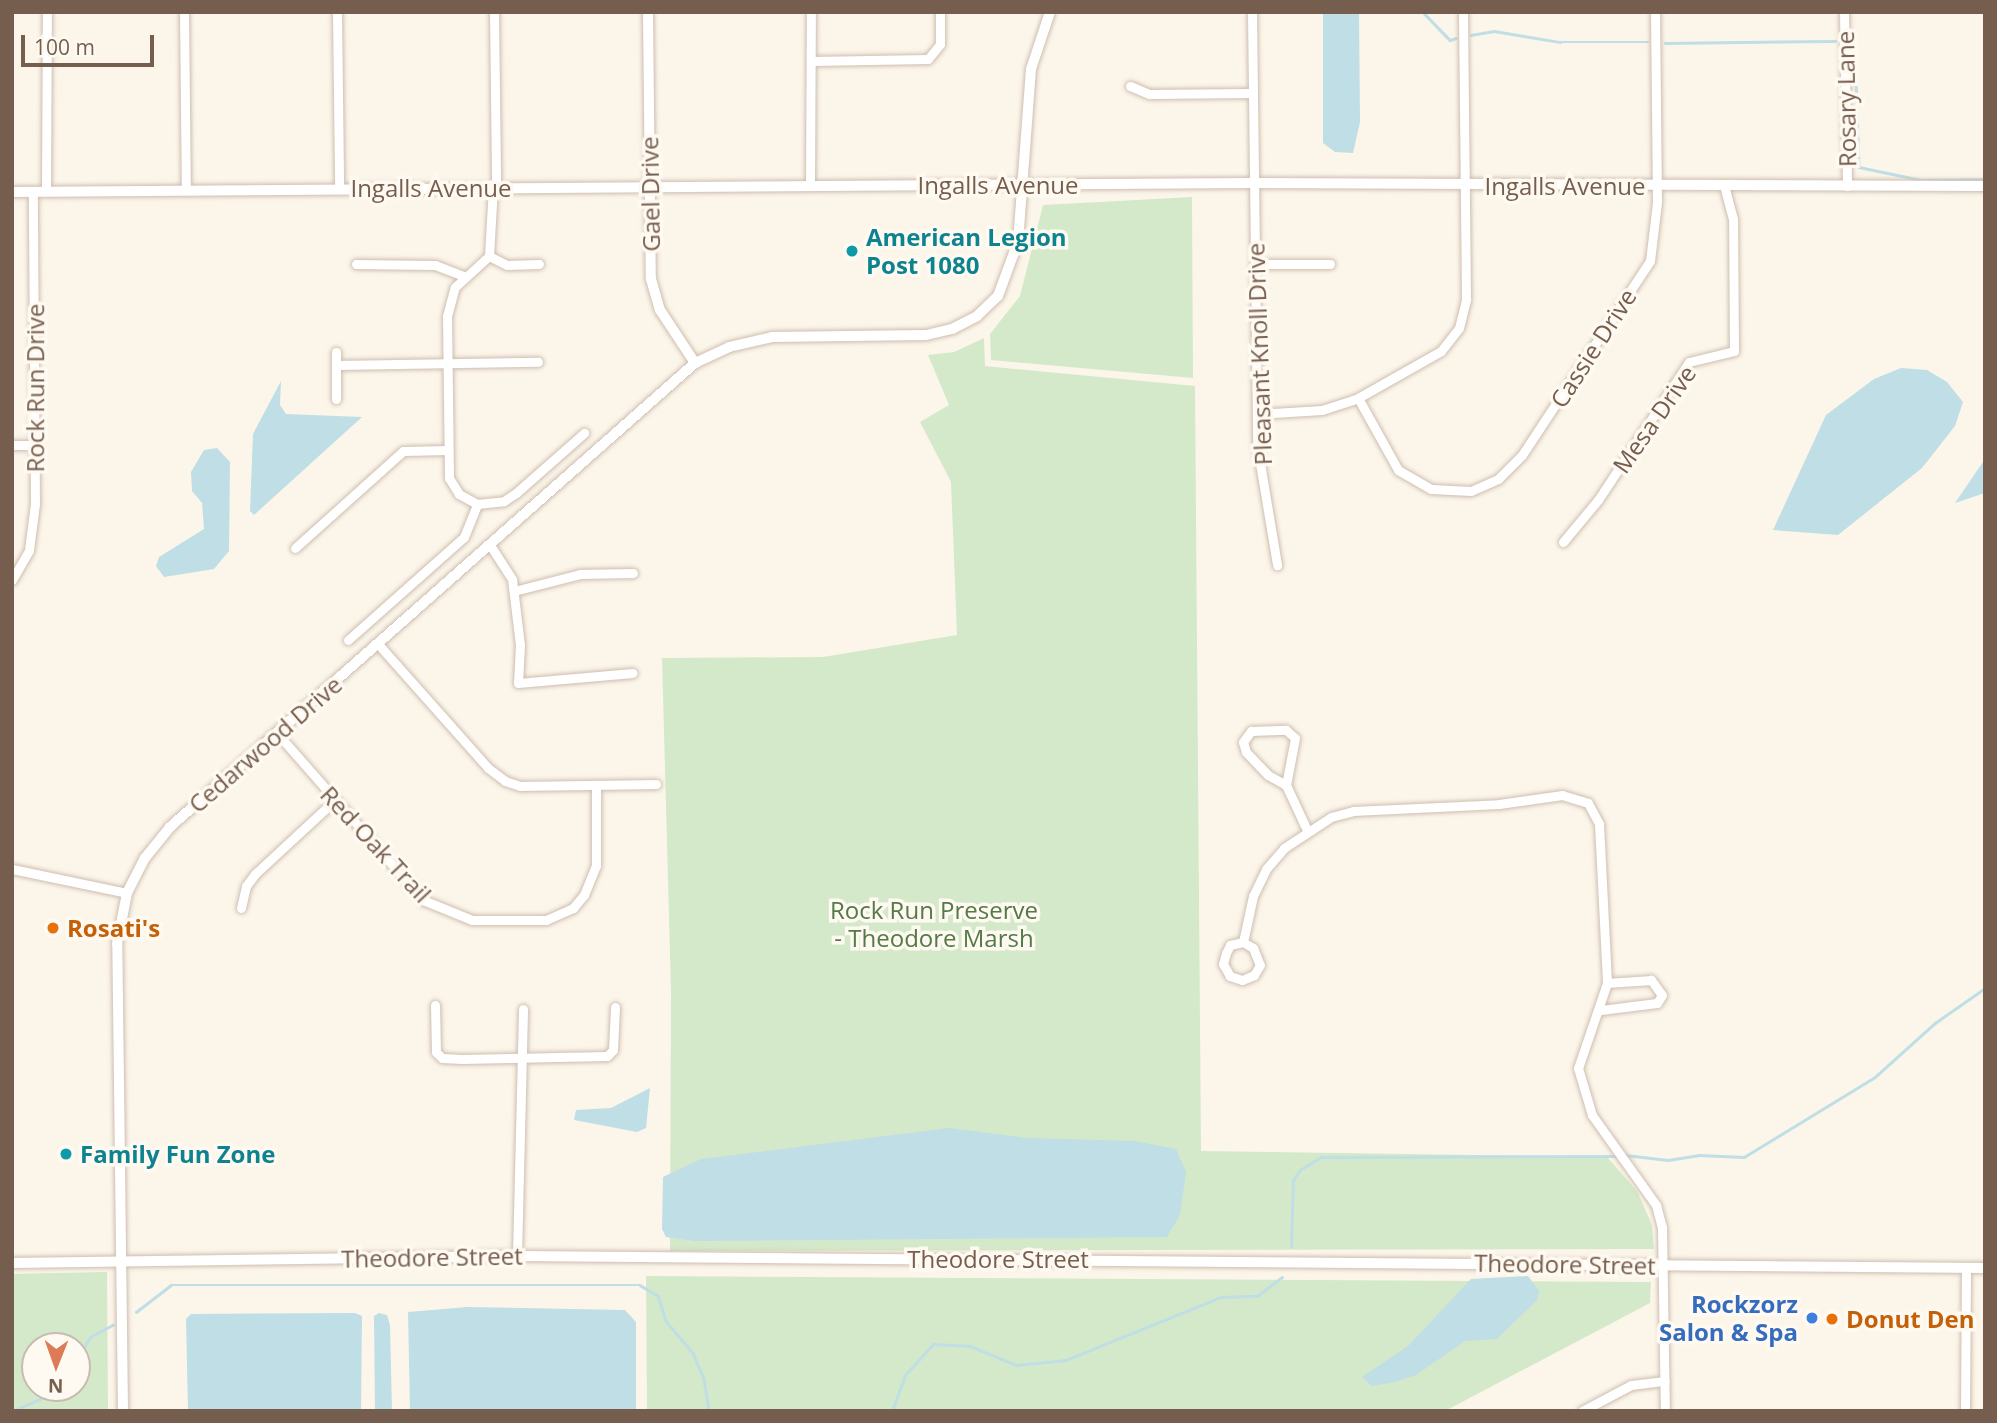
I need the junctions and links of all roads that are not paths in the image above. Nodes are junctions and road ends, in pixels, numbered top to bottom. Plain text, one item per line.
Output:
1 (47, 12) edge
2 (184, 12) edge
3 (337, 12) edge
4 (494, 12) edge
5 (648, 12) edge
6 (811, 12) edge
7 (940, 12) edge
8 (1050, 12) edge
9 (1252, 12) edge
10 (1463, 12) edge
11 (1655, 12) edge
12 (1844, 12) edge
13 (811, 61) junction
14 (1130, 86) dead end
15 (1252, 93) junction
16 (1253, 183) junction
17 (1023, 185) junction
18 (1724, 185) junction
19 (650, 186) junction
20 (810, 186) junction
21 (1465, 186) junction
22 (1657, 186) junction
23 (1847, 186) junction
24 (1985, 186) edge
25 (495, 187) junction
26 (339, 188) junction
27 (186, 189) junction
28 (33, 191) junction
29 (46, 191) junction
30 (12, 192) edge
31 (489, 256) junction
32 (356, 264) dead end
33 (539, 264) dead end
34 (1256, 264) junction
35 (1330, 264) dead end
36 (464, 276) junction
37 (336, 352) dead end
38 (538, 362) dead end
39 (695, 363) junction
40 (447, 364) junction
41 (336, 365) junction
42 (1358, 398) junction
43 (335, 400) dead end
44 (1257, 414) junction
45 (584, 433) dead end
46 (12, 445) edge
47 (35, 445) junction
48 (448, 450) junction
49 (477, 505) junction
50 (1563, 542) dead end
51 (490, 545) junction
52 (295, 548) dead end
53 (1278, 565) dead end
54 (633, 572) dead end
55 (12, 580) edge
56 (514, 591) junction
57 (348, 640) dead end
58 (378, 644) junction
59 (633, 673) dead end
60 (276, 733) junction
61 (596, 785) junction
62 (656, 785) dead end
63 (1286, 785) junction
64 (335, 800) junction
65 (1307, 830) junction
66 (12, 869) edge
67 (127, 893) junction
68 (241, 908) dead end
69 (1243, 942) junction
70 (1606, 984) junction
71 (435, 1005) dead end
72 (615, 1007) dead end
73 (523, 1009) dead end
74 (1601, 1010) junction
75 (524, 1058) junction
76 (517, 1256) junction
77 (122, 1261) junction
78 (12, 1263) edge
79 (1665, 1265) junction
80 (1966, 1268) junction
81 (1985, 1268) edge
82 (1665, 1381) junction
83 (123, 1411) edge
84 (1582, 1411) edge
85 (1665, 1411) edge
86 (1965, 1411) edge

1 - 29 street
2 - 27 street
3 - 26 street
4 - 25 street
5 - 19 street, Gael Drive
6 - 13 street
7 - 13 street
8 - 17 street, Cedarwood Drive
9 - 15 street, Pleasant Knoll Drive
10 - 21 street
11 - 22 street, Cassie Drive
12 - 23 street, Rosary Lane
13 - 20 street
14 - 15 street
15 - 16 street, Pleasant Knoll Drive
16 - 17 street, Ingalls Avenue
16 - 21 street, Ingalls Avenue
16 - 34 street, Pleasant Knoll Drive
17 - 20 street, Ingalls Avenue
17 - 39 street, Cedarwood Drive
18 - 22 street, Ingalls Avenue
18 - 23 street, Ingalls Avenue
18 - 50 street, Mesa Drive
19 - 20 street, Ingalls Avenue
19 - 25 street, Ingalls Avenue
19 - 39 street, Gael Drive
21 - 22 street, Ingalls Avenue
21 - 42 street
22 - 42 street, Cassie Drive
23 - 24 street, Ingalls Avenue
25 - 26 street, Ingalls Avenue
25 - 31 street
26 - 27 street, Ingalls Avenue
27 - 29 street, Ingalls Avenue
28 - 29 street, Ingalls Avenue
28 - 30 street, Ingalls Avenue
28 - 47 street, Rock Run Drive
31 - 33 street
31 - 36 street
32 - 36 street
34 - 35 street
34 - 44 street, Pleasant Knoll Drive
36 - 40 street
37 - 41 street
38 - 40 street
39 - 51 street, Cedarwood Drive
40 - 41 street
40 - 48 street
41 - 43 street
42 - 44 street
44 - 53 street, Pleasant Knoll Drive
45 - 49 street
46 - 47 street
47 - 55 street, Rock Run Drive
48 - 49 street
48 - 52 street
49 - 57 street
51 - 56 street
51 - 58 street, Cedarwood Drive
54 - 56 street
56 - 59 street
58 - 60 street, Cedarwood Drive
58 - 61 street
60 - 64 street, Red Oak Trail
60 - 67 street, Cedarwood Drive
61 - 62 street
61 - 64 street, Red Oak Trail
63 - 63 street
63 - 65 street
64 - 68 street
65 - 69 street
65 - 70 street
66 - 67 street
67 - 77 street, Cedarwood Drive
69 - 69 street
70 - 74 street
70 - 74 street
71 - 75 street
72 - 75 street
73 - 75 street
74 - 79 street
75 - 76 street
76 - 77 street, Theodore Street
76 - 79 street, Theodore Street
77 - 78 street, Theodore Street
77 - 83 street, Cedarwood Drive
79 - 80 street, Theodore Street
79 - 82 street
80 - 81 street, Theodore Street
80 - 86 street
82 - 84 street
82 - 85 street

